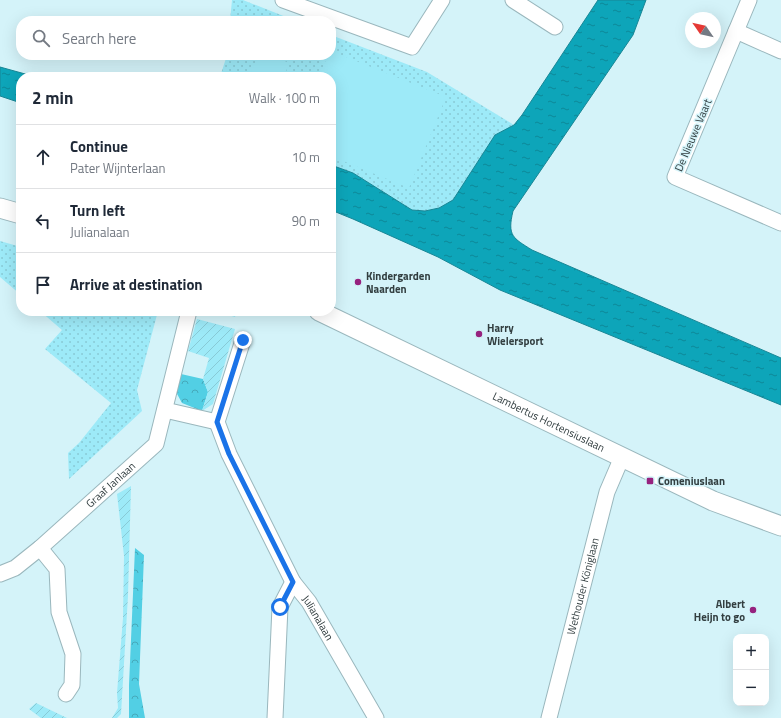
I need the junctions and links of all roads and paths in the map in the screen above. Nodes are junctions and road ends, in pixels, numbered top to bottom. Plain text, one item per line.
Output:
1 (283, 0) edge
2 (442, 0) edge
3 (514, 0) edge
4 (749, 0) edge
5 (327, 16) edge
6 (336, 19) edge
7 (555, 27) dead end
8 (736, 31) junction
9 (781, 51) edge
10 (0, 208) edge
11 (16, 213) edge
12 (781, 223) edge
13 (188, 316) edge
14 (329, 316) edge
15 (243, 340) dead end
16 (165, 410) junction
17 (217, 422) junction
18 (622, 457) junction
19 (781, 526) edge
20 (40, 548) junction
21 (0, 574) edge
22 (293, 582) junction
23 (66, 694) dead end
24 (275, 718) edge
25 (376, 718) edge
26 (549, 718) edge

1 - 5 street
2 - 6 street
3 - 7 street
4 - 8 street, De Nieuwe Vaart
8 - 9 street
8 - 12 street, De Nieuwe Vaart
10 - 11 street
13 - 16 street, Graaf Janlaan
14 - 18 street, Lambertus Hortensiuslaan
15 - 17 street
16 - 17 street
16 - 20 street, Graaf Janlaan
17 - 22 street, Julianalaan
18 - 19 street, Lambertus Hortensiuslaan
18 - 26 street, Wethouder Königlaan
20 - 21 street, Graaf Janlaan
20 - 23 street
22 - 24 street
22 - 25 street, Julianalaan

